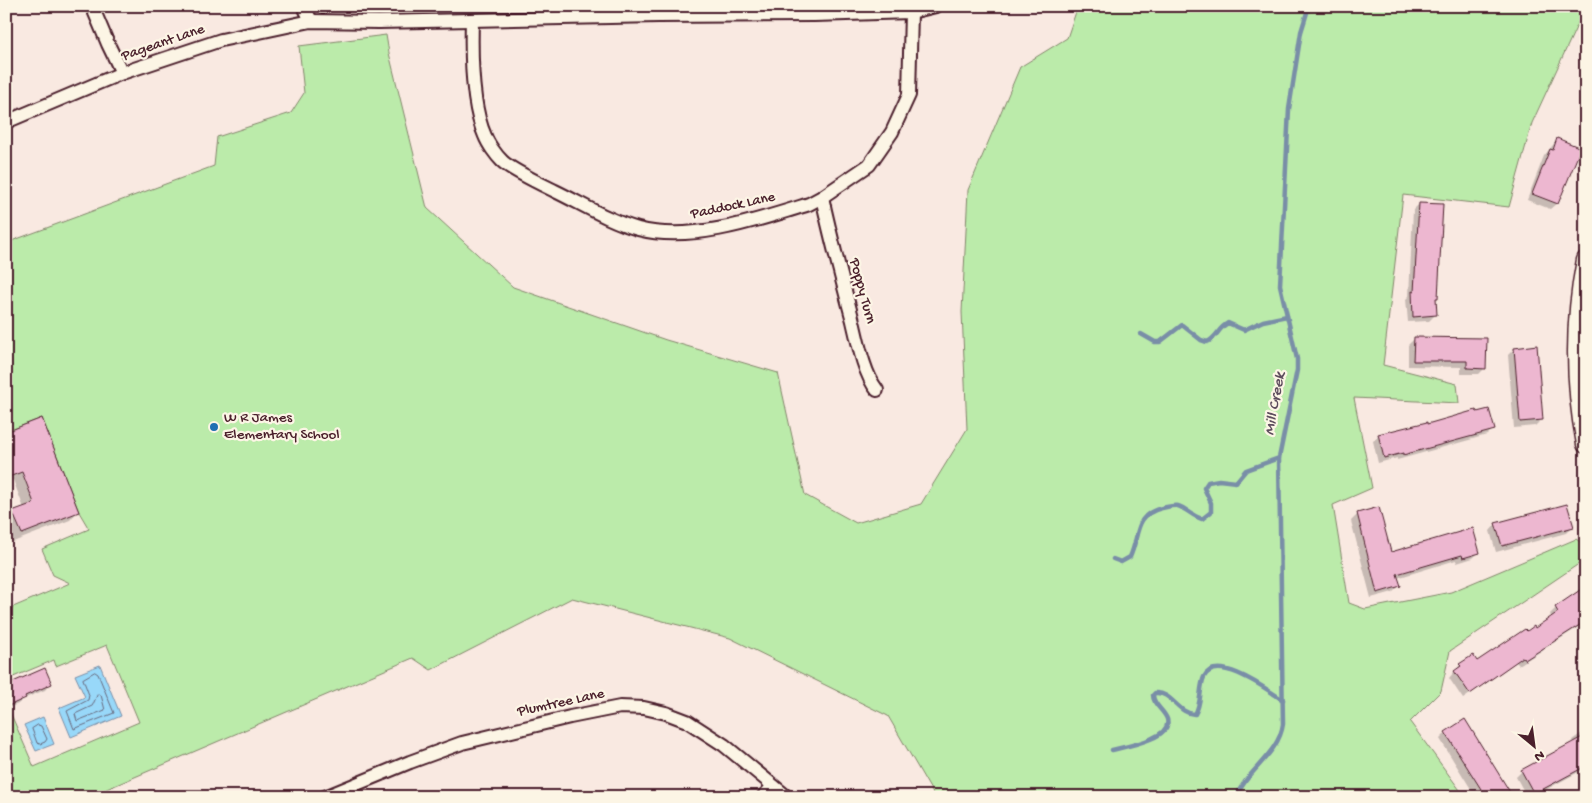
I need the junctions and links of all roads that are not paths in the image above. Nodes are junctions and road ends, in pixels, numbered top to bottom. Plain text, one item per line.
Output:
1 (92, 6) edge
2 (304, 6) edge
3 (936, 6) edge
4 (911, 12) junction
5 (472, 20) junction
6 (311, 21) junction
7 (122, 73) junction
8 (6, 122) edge
9 (822, 198) junction
10 (1586, 260) edge
11 (877, 390) dead end
12 (1586, 444) edge
13 (773, 786) junction
14 (325, 797) edge
15 (763, 797) edge
16 (787, 797) edge

1 - 7 street
2 - 6 street
3 - 4 street, Pageant Lane
4 - 5 street, Pageant Lane
4 - 9 street, Paddock Lane
5 - 6 street, Pageant Lane
5 - 9 street, Paddock Lane
6 - 7 street, Pageant Lane
7 - 8 street, Pageant Lane
9 - 11 street, Poppy Turn
10 - 12 street
13 - 14 street, Plumtree Lane
13 - 15 street
13 - 16 street, Plumtree Lane

